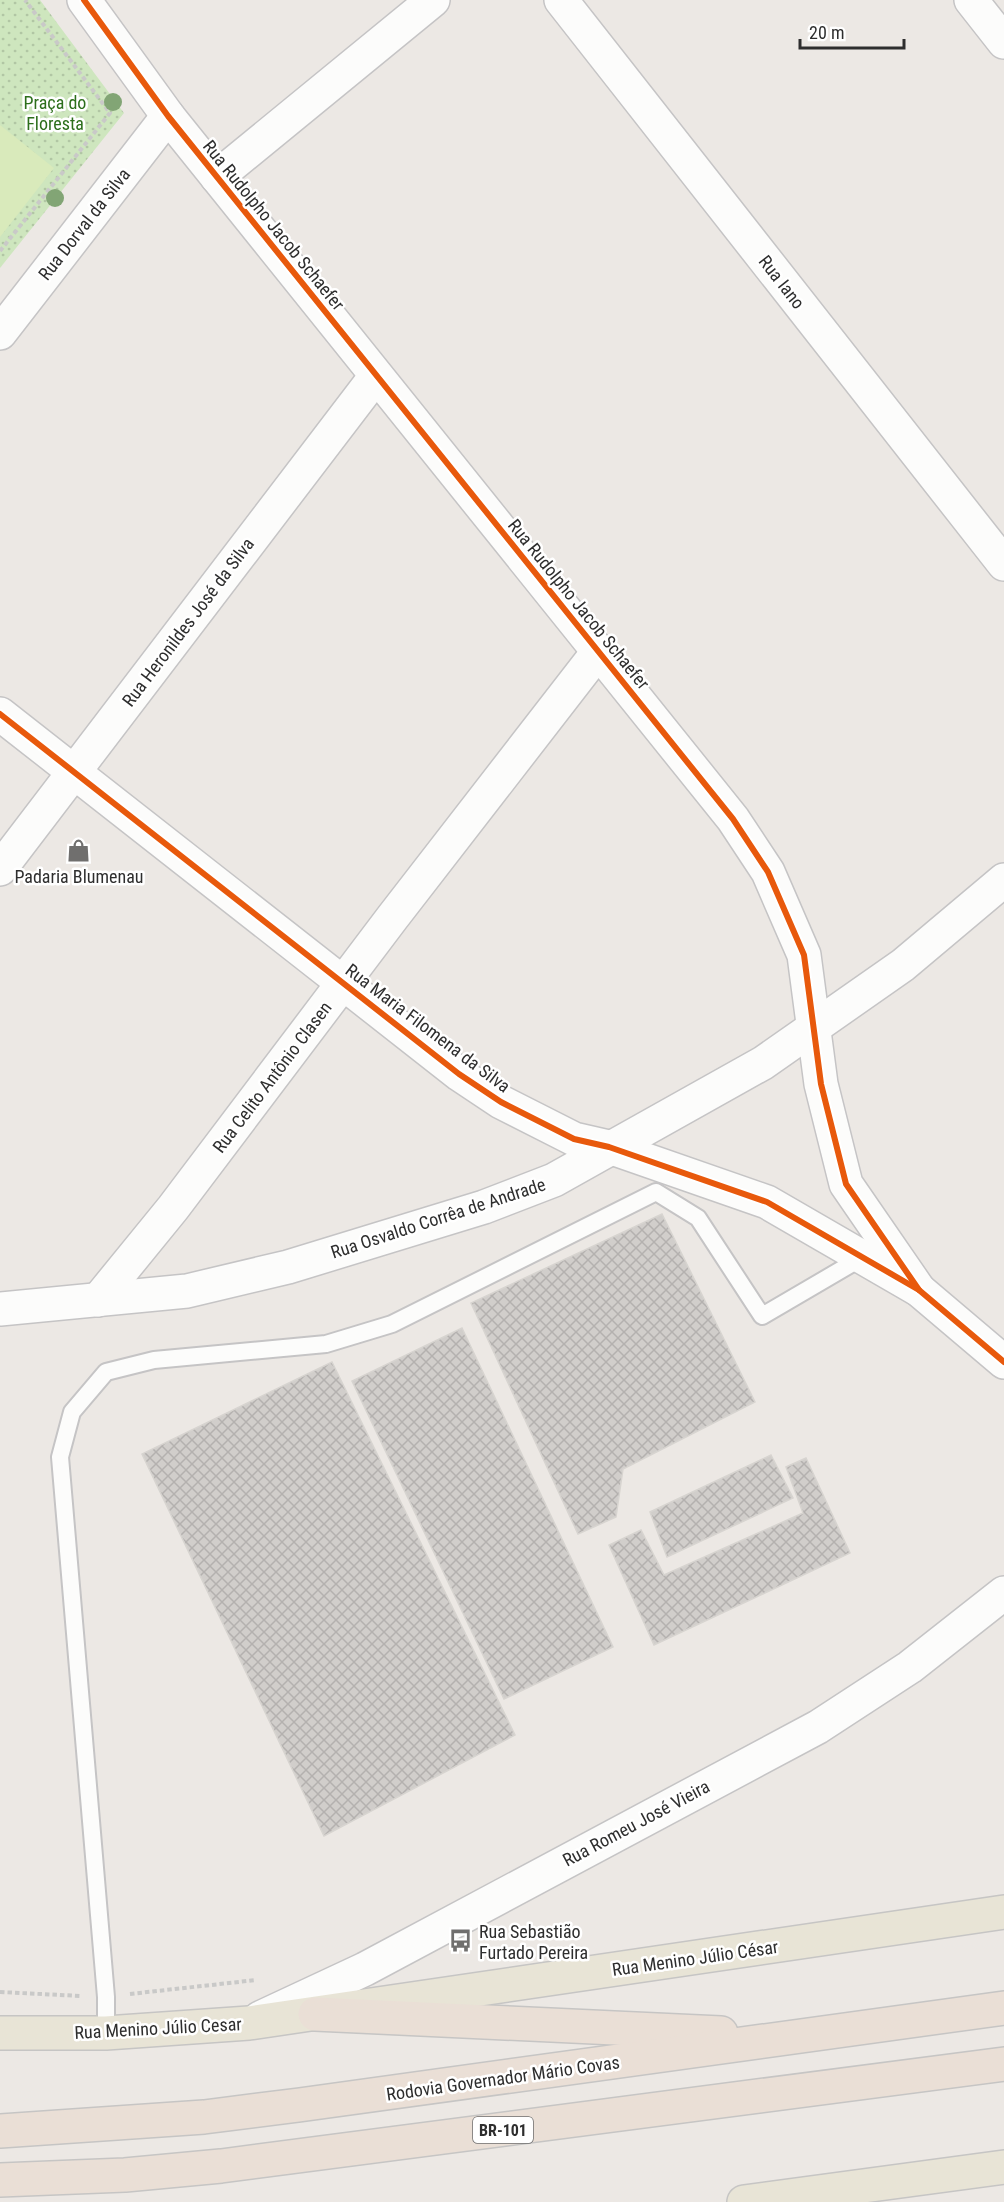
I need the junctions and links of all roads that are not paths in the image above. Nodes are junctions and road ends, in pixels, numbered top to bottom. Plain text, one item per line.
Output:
1 (84, 0) edge
2 (433, 0) edge
3 (561, 0) edge
4 (971, 0) edge
5 (1004, 42) edge
6 (168, 116) junction
7 (217, 177) junction
8 (0, 333) edge
9 (376, 376) junction
10 (1004, 564) edge
11 (598, 652) junction
12 (0, 714) edge
13 (74, 773) junction
14 (0, 869) edge
15 (1004, 880) edge
16 (343, 983) junction
17 (812, 1029) junction
18 (609, 1147) junction
19 (863, 1257) junction
20 (920, 1290) junction
21 (98, 1300) junction
22 (0, 1309) edge
23 (1004, 1362) edge
24 (1004, 1593) edge
25 (1004, 1912) edge
26 (1004, 2008) edge
27 (315, 2014) junction
28 (249, 2023) junction
29 (0, 2033) edge
30 (106, 2033) junction
31 (804, 2036) junction
32 (1004, 2064) edge
33 (0, 2131) edge
34 (1004, 2167) edge
35 (0, 2180) edge
36 (894, 2192) edge
37 (744, 2202) edge

1 - 6 street, Rua Rudolpho Jacob Schaefer
2 - 7 street
3 - 10 street, Rua Iano
4 - 5 street
6 - 7 street, Rua Rudolpho Jacob Schaefer
6 - 8 street, Rua Dorval da Silva
7 - 9 street, Rua Rudolpho Jacob Schaefer
9 - 11 street, Rua Rudolpho Jacob Schaefer
9 - 13 street, Rua Heronildes José da Silva
11 - 16 street, Rua Celito Antônio Clasen
11 - 17 street, Rua Rudolpho Jacob Schaefer
12 - 13 street, Rua Maria Filomena da Silva
13 - 14 street, Rua Heronildes José da Silva
13 - 16 street, Rua Maria Filomena da Silva
15 - 17 street, Rua Osvaldo Corrêa de Andrade
16 - 18 street, Rua Maria Filomena da Silva
16 - 21 street, Rua Celito Antônio Clasen
17 - 18 street, Rua Osvaldo Corrêa de Andrade
17 - 20 street, Rua Rudolpho Jacob Schaefer
18 - 19 street, Rua Maria Filomena da Silva
18 - 21 street, Rua Osvaldo Corrêa de Andrade
19 - 20 street, Rua Maria Filomena da Silva
19 - 30 lane
20 - 23 street, Rua Maria Filomena da Silva
21 - 22 street, Rua Osvaldo Corrêa de Andrade
24 - 28 street, Rua Romeu José Vieira
25 - 27 main road, Rua Menino Júlio César
26 - 31 highway, Rodovia Governador Mário Covas
27 - 28 main road, Rua Menino Júlio Cesar
27 - 31 highway
28 - 30 main road, Rua Menino Júlio Cesar
29 - 30 main road, Rua Menino Júlio Cesar
31 - 33 highway, Rodovia Governador Mário Covas
32 - 35 highway, BR-101
34 - 36 main road
36 - 37 main road

